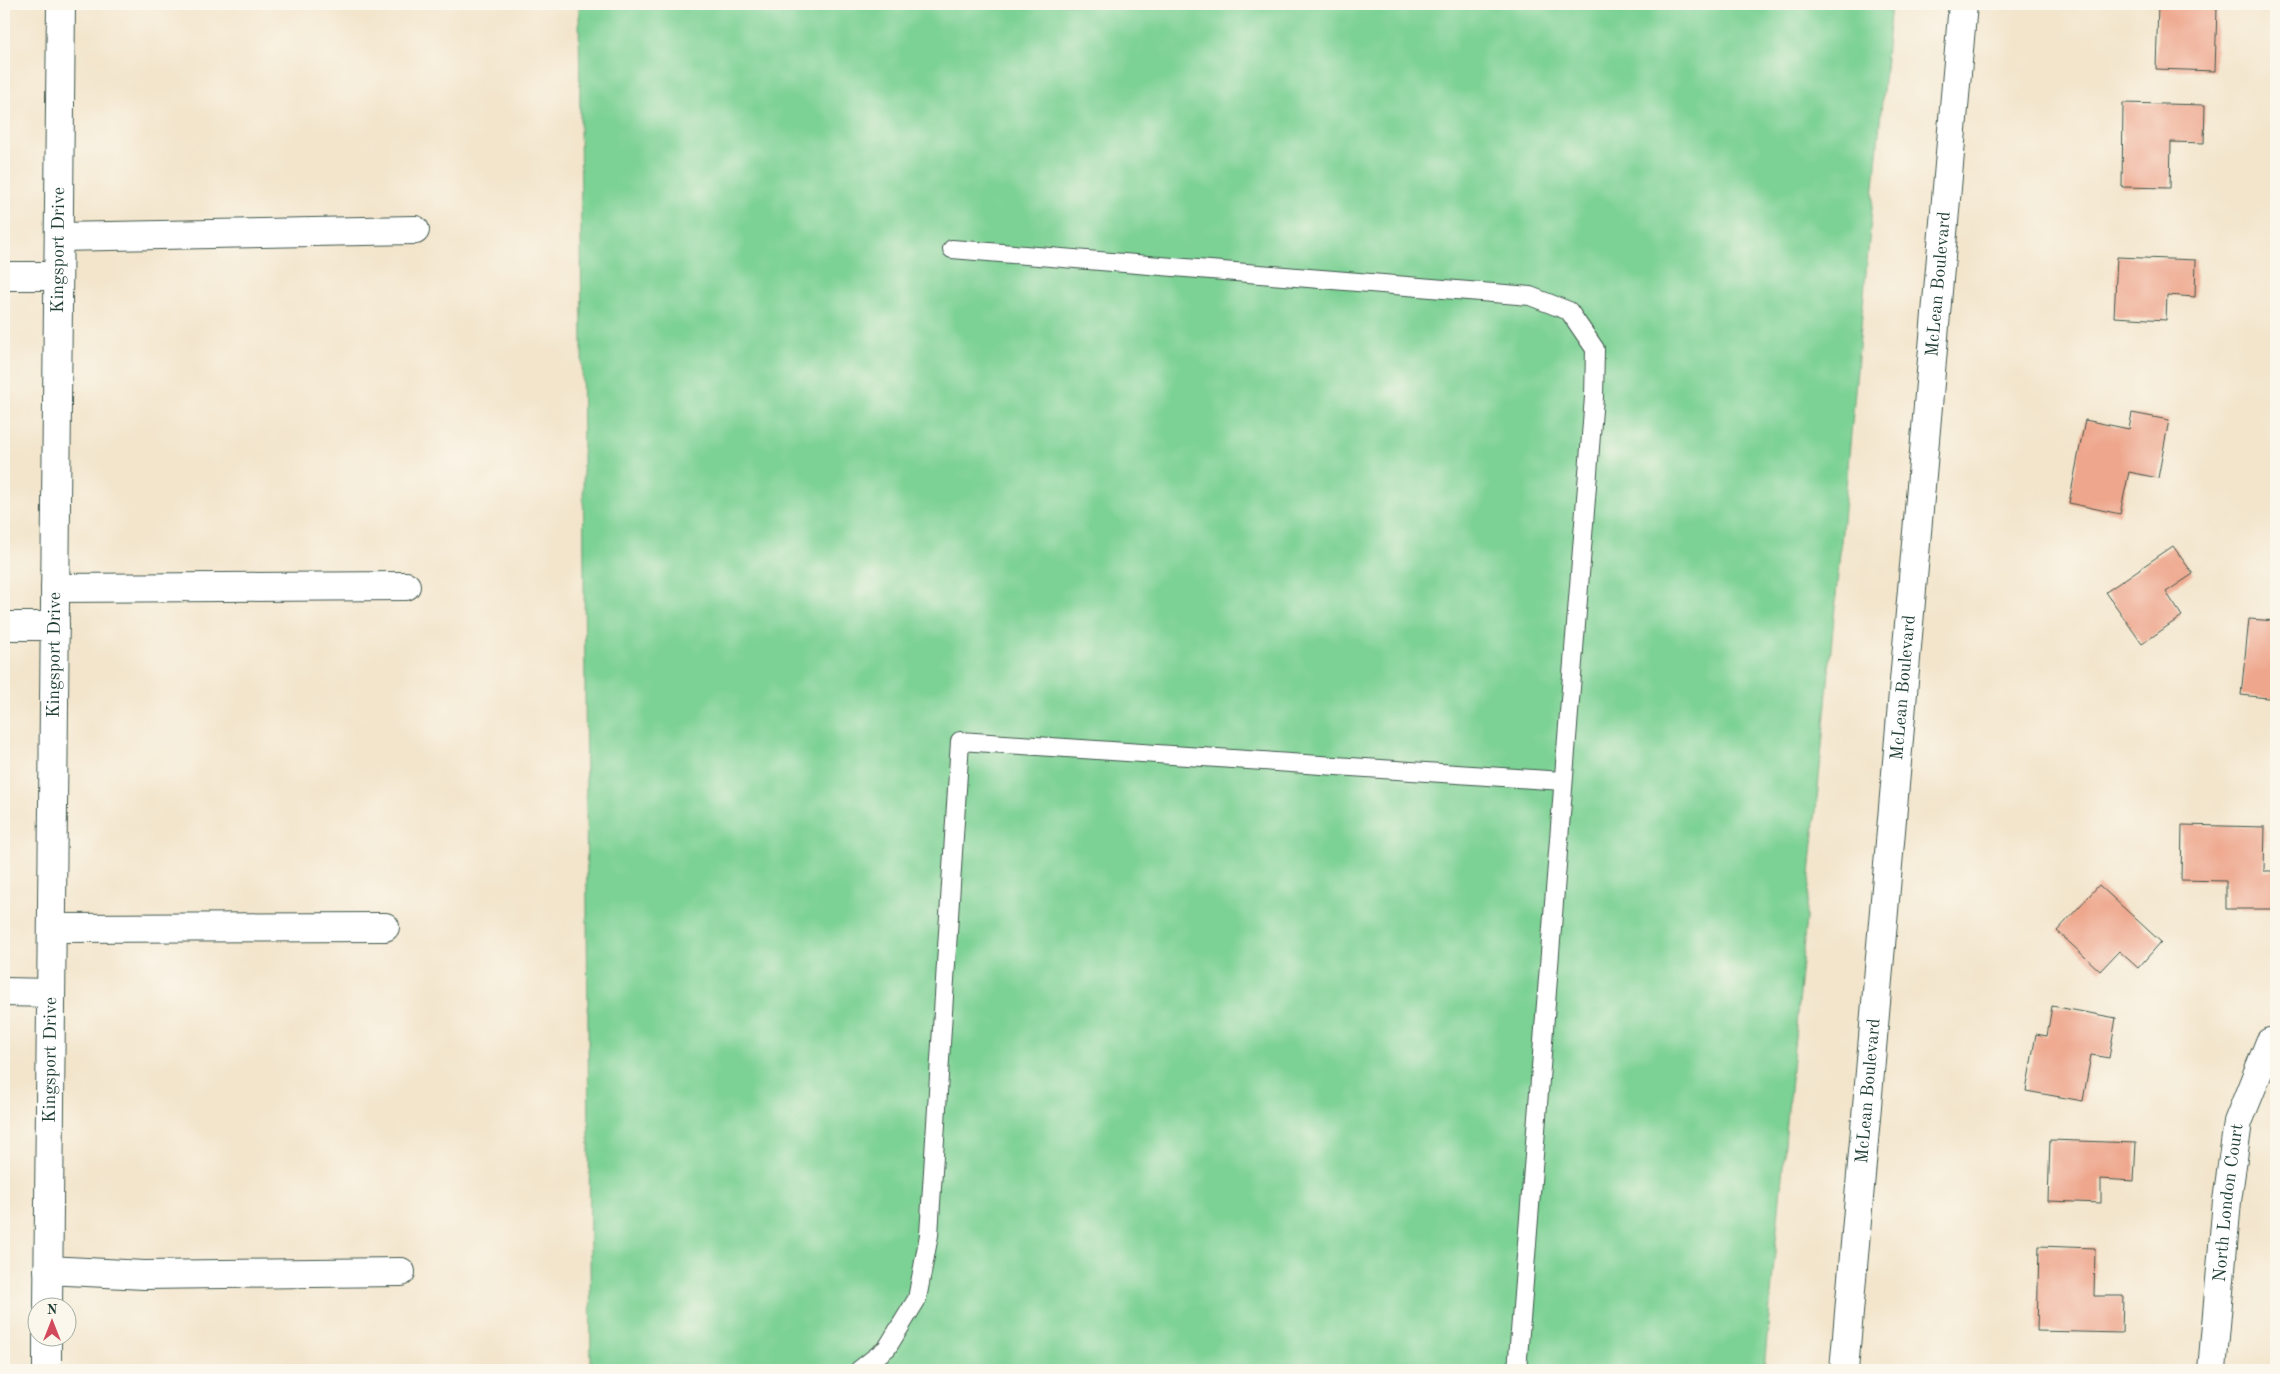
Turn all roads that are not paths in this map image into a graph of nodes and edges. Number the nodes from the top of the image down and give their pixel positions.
1 (61, 4) edge
2 (1963, 4) edge
3 (415, 230) dead end
4 (59, 237) junction
5 (952, 249) dead end
6 (4, 276) edge
7 (58, 276) junction
8 (406, 586) dead end
9 (55, 588) junction
10 (4, 626) edge
11 (55, 626) junction
12 (1563, 781) junction
13 (386, 926) dead end
14 (52, 928) junction
15 (4, 992) edge
16 (51, 993) junction
17 (2270, 1042) dead end
18 (48, 1270) junction
19 (401, 1272) dead end
20 (48, 1296) edge
21 (47, 1346) edge
22 (47, 1370) edge
23 (859, 1370) edge
24 (1517, 1370) edge
25 (1844, 1370) edge
26 (2212, 1370) edge

1 - 4 street, Kingsport Drive
2 - 25 street, McLean Boulevard
3 - 4 street
4 - 7 street, Kingsport Drive
5 - 12 lane
6 - 7 street
7 - 9 street, Kingsport Drive
8 - 9 street
9 - 11 street, Kingsport Drive
10 - 11 street
11 - 14 street, Kingsport Drive
12 - 23 lane
12 - 24 lane
13 - 14 street
14 - 16 street, Kingsport Drive
15 - 16 street
16 - 18 street, Kingsport Drive
17 - 26 street, North London Court
18 - 19 street
18 - 20 street, Kingsport Drive
21 - 22 street

